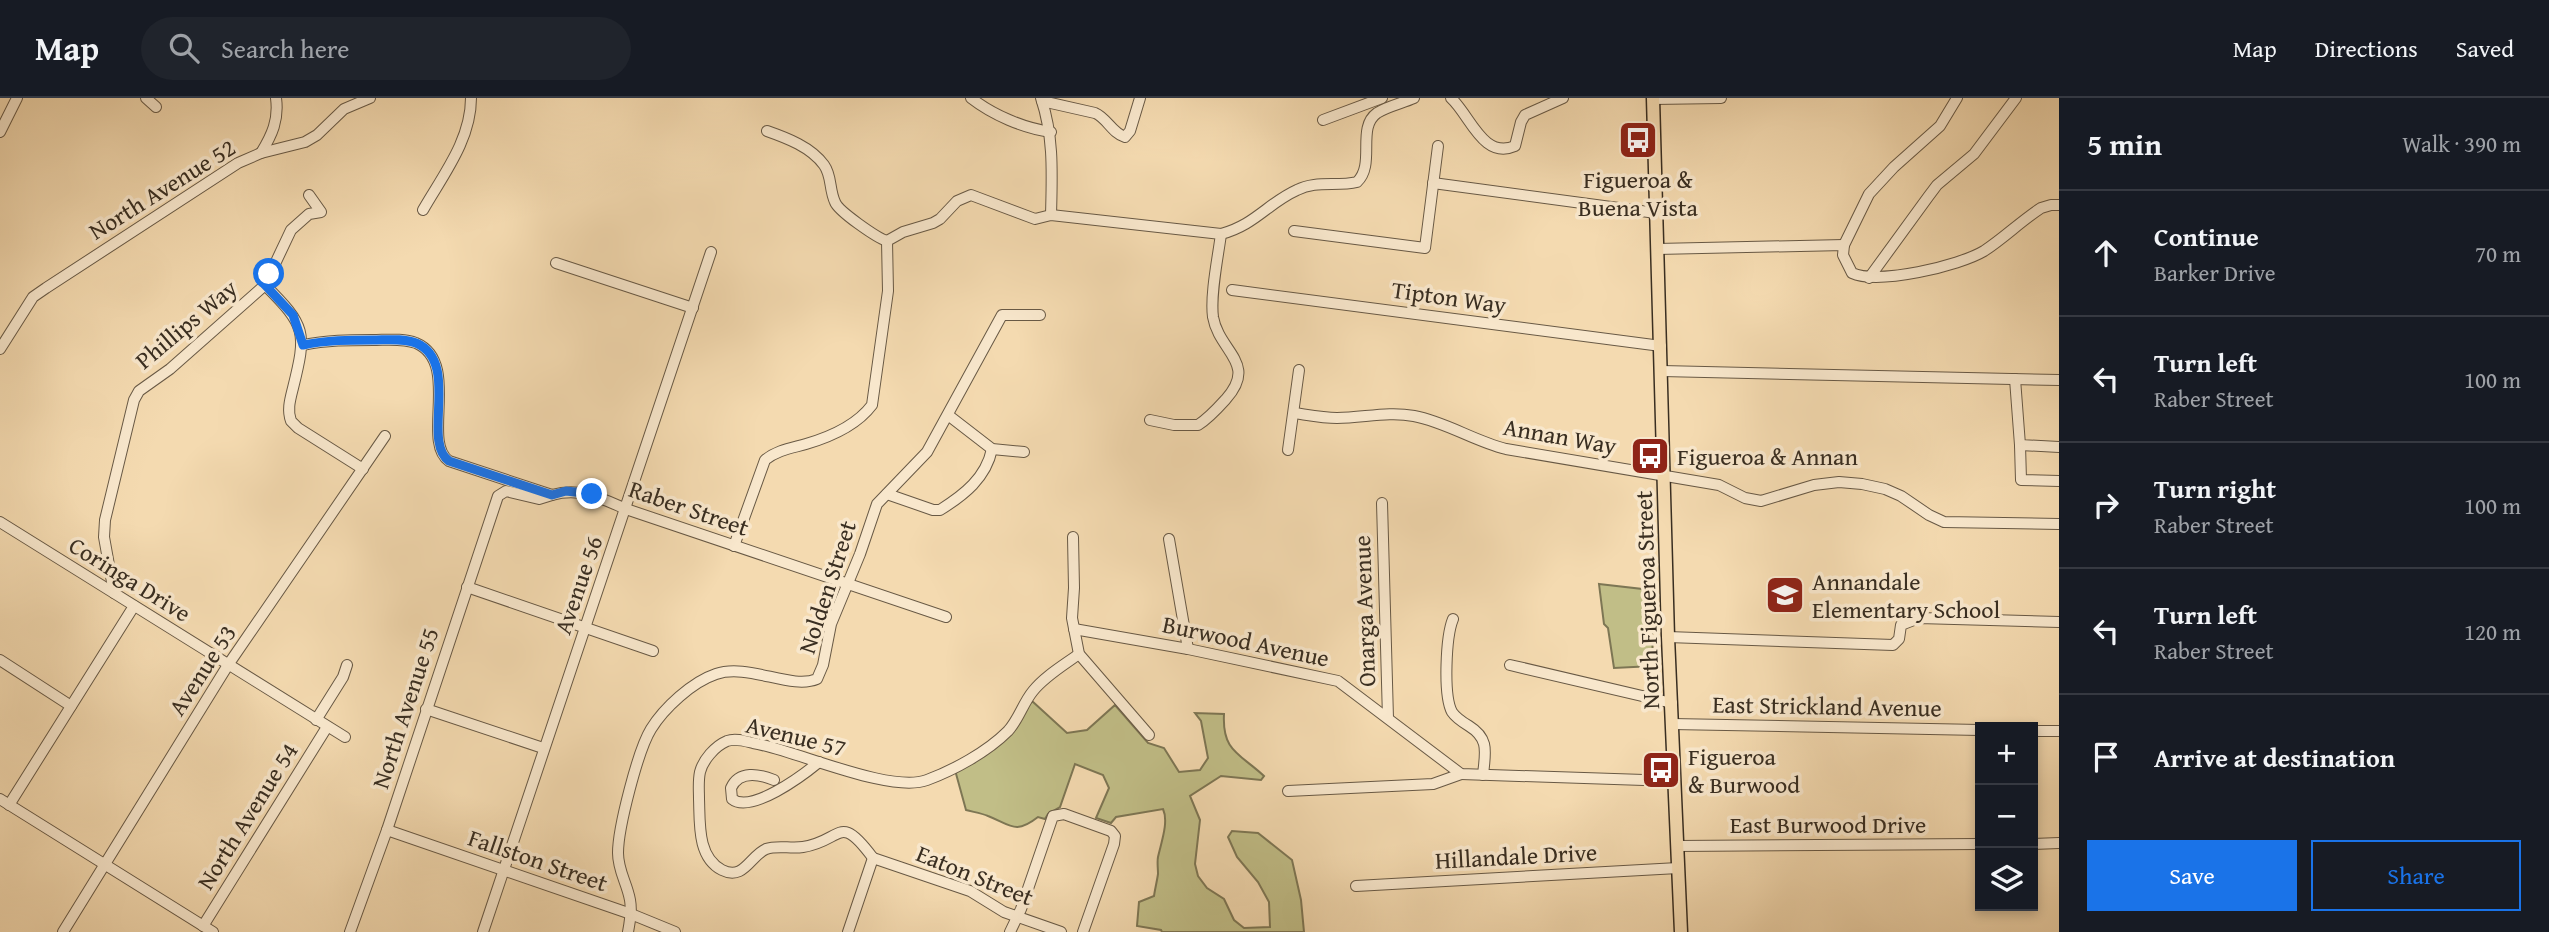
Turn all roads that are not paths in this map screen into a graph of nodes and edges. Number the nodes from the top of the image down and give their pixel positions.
1 (17, 98) edge
2 (146, 98) edge
3 (276, 98) edge
4 (370, 98) edge
5 (471, 98) edge
6 (971, 98) edge
7 (1140, 98) edge
8 (1414, 98) edge
9 (1451, 98) edge
10 (1563, 98) edge
11 (1653, 98) edge
12 (1721, 98) edge
13 (1957, 98) edge
14 (2016, 98) edge
15 (1041, 99) edge
16 (1378, 100) edge
17 (156, 107) dead end
18 (1379, 112) junction
19 (1323, 120) dead end
20 (767, 131) dead end
21 (0, 132) edge
22 (1051, 132) junction
23 (1438, 146) dead end
24 (261, 153) junction
25 (1433, 183) junction
26 (309, 195) dead end
27 (2059, 205) edge
28 (423, 210) dead end
29 (1656, 214) junction
30 (1051, 215) junction
31 (1294, 231) dead end
32 (1221, 234) junction
33 (887, 241) junction
34 (1844, 245) junction
35 (1657, 249) junction
36 (711, 252) dead end
37 (556, 263) dead end
38 (1870, 278) junction
39 (265, 285) junction
40 (1233, 290) dead end
41 (693, 308) junction
42 (1040, 316) dead end
43 (303, 345) junction
44 (1661, 346) junction
45 (0, 349) edge
46 (1299, 370) dead end
47 (1662, 371) junction
48 (2015, 379) junction
49 (2059, 380) edge
50 (1294, 413) junction
51 (948, 415) junction
52 (1150, 421) dead end
53 (385, 436) dead end
54 (2020, 445) junction
55 (2059, 447) edge
56 (992, 449) junction
57 (1288, 450) dead end
58 (1024, 452) dead end
59 (363, 470) junction
60 (1664, 476) junction
61 (2059, 481) edge
62 (887, 494) junction
63 (552, 495) junction
64 (1382, 503) dead end
65 (626, 509) junction
66 (0, 522) edge
67 (2059, 524) edge
68 (1073, 537) dead end
69 (1169, 539) dead end
70 (734, 546) junction
71 (846, 584) junction
72 (467, 587) junction
73 (114, 593) junction
74 (134, 606) junction
75 (946, 617) dead end
76 (1453, 619) dead end
77 (2059, 622) edge
78 (586, 629) junction
79 (1074, 629) junction
80 (1668, 637) junction
81 (1188, 649) junction
82 (653, 651) dead end
83 (1079, 654) junction
84 (0, 660) edge
85 (228, 665) junction
86 (347, 665) dead end
87 (1510, 665) dead end
88 (1672, 703) junction
89 (71, 706) junction
90 (426, 709) junction
91 (1388, 718) junction
92 (316, 720) junction
93 (1672, 724) junction
94 (327, 727) junction
95 (1975, 730) edge
96 (2038, 731) edge
97 (2059, 732) edge
98 (1149, 735) dead end
99 (345, 737) dead end
100 (543, 748) junction
101 (819, 762) junction
102 (1461, 774) junction
103 (1483, 775) junction
104 (774, 780) dead end
105 (1674, 781) junction
106 (1288, 791) dead end
107 (5, 802) edge
108 (387, 830) junction
109 (1975, 844) edge
110 (2038, 844) edge
111 (2059, 844) edge
112 (1677, 846) junction
113 (873, 858) junction
114 (104, 866) junction
115 (1678, 868) junction
116 (504, 870) junction
117 (1356, 886) dead end
118 (631, 914) junction
119 (1017, 917) junction
120 (208, 929) edge
121 (63, 932) edge
122 (350, 932) edge
123 (483, 932) edge
124 (628, 932) edge
125 (675, 932) edge
126 (848, 932) edge
127 (1010, 932) edge
128 (1061, 932) edge
129 (1083, 932) edge
130 (1681, 932) edge

1 - 21 street
2 - 17 street
3 - 24 street
4 - 24 street, North Avenue 52
5 - 28 street
6 - 22 street
7 - 15 street
8 - 18 street
9 - 10 street
11 - 12 street
11 - 29 main road, North Figueroa Street
13 - 34 street
14 - 38 street
15 - 22 street
16 - 18 street
16 - 19 street
18 - 32 street
20 - 33 street
22 - 30 street
23 - 25 street
24 - 45 street, North Avenue 52
25 - 29 street
25 - 31 street
26 - 39 street, Phillips Way
27 - 38 street
29 - 35 main road, North Figueroa Street
30 - 32 street
30 - 33 street
32 - 52 street
33 - 70 street
34 - 35 street
34 - 38 street
35 - 44 main road, North Figueroa Street
36 - 41 street, Avenue 56
37 - 41 street
39 - 43 street
39 - 73 street, Phillips Way
40 - 44 street, Tipton Way
41 - 65 street, Avenue 56
42 - 51 street, Nolden Street
43 - 59 street
43 - 63 street, Raber Street
44 - 47 main road, North Figueroa Street
46 - 50 street
47 - 48 street
47 - 60 main road, North Figueroa Street
48 - 49 street
48 - 54 street
50 - 57 street
50 - 60 street, Annan Way
51 - 56 street
51 - 62 street, Nolden Street
53 - 59 street, Avenue 53
54 - 55 street
54 - 61 street
56 - 58 street
56 - 62 street
59 - 85 street, Avenue 53
60 - 67 street, Annan Way
60 - 80 main road, North Figueroa Street
62 - 71 street, Nolden Street
63 - 65 street, Raber Street
63 - 72 street, North Avenue 55
64 - 91 street, Onarga Avenue
65 - 70 street, Raber Street
65 - 78 street, Avenue 56
66 - 73 street, Coringa Drive
68 - 79 street
69 - 81 street
70 - 71 street, Raber Street
71 - 75 street, Raber Street
71 - 118 street, Nolden Street
72 - 78 street
72 - 90 street, North Avenue 55
73 - 74 street, Coringa Drive
74 - 85 street, Coringa Drive
74 - 89 street
76 - 103 street
77 - 80 street
78 - 82 street
78 - 100 street, Avenue 56
79 - 81 street, Burwood Avenue
79 - 83 street
80 - 88 main road, North Figueroa Street
81 - 91 street, Burwood Avenue
83 - 98 street
83 - 101 street, Avenue 57
84 - 89 street
85 - 92 street, Coringa Drive
85 - 114 street, Avenue 53
86 - 92 street, North Avenue 54
87 - 88 street
88 - 93 main road, North Figueroa Street
89 - 107 street
90 - 100 street
90 - 108 street, North Avenue 55
91 - 102 street, Burwood Avenue
92 - 94 street, Coringa Drive
93 - 95 street, East Strickland Avenue
93 - 105 main road, North Figueroa Street
94 - 99 street, Coringa Drive
94 - 120 street, North Avenue 54
96 - 97 street
100 - 116 street, Avenue 56
101 - 104 street
101 - 113 street, Avenue 57
102 - 103 street
102 - 106 street
103 - 105 street
105 - 112 main road, North Figueroa Street
107 - 114 street
108 - 116 street, Fallston Street
108 - 122 street, North Avenue 55
109 - 112 street, East Burwood Drive
110 - 111 street
112 - 115 main road, North Figueroa Street
113 - 119 street, Eaton Street
113 - 126 street
114 - 120 street
114 - 121 street, Avenue 53
115 - 117 street, Hillandale Drive
115 - 130 main road, North Figueroa Street
116 - 118 street, Fallston Street
116 - 123 street, Avenue 56
118 - 124 street, Nolden Street
118 - 125 street, Fallston Street
119 - 127 street
119 - 128 street, Eaton Street
119 - 129 street

